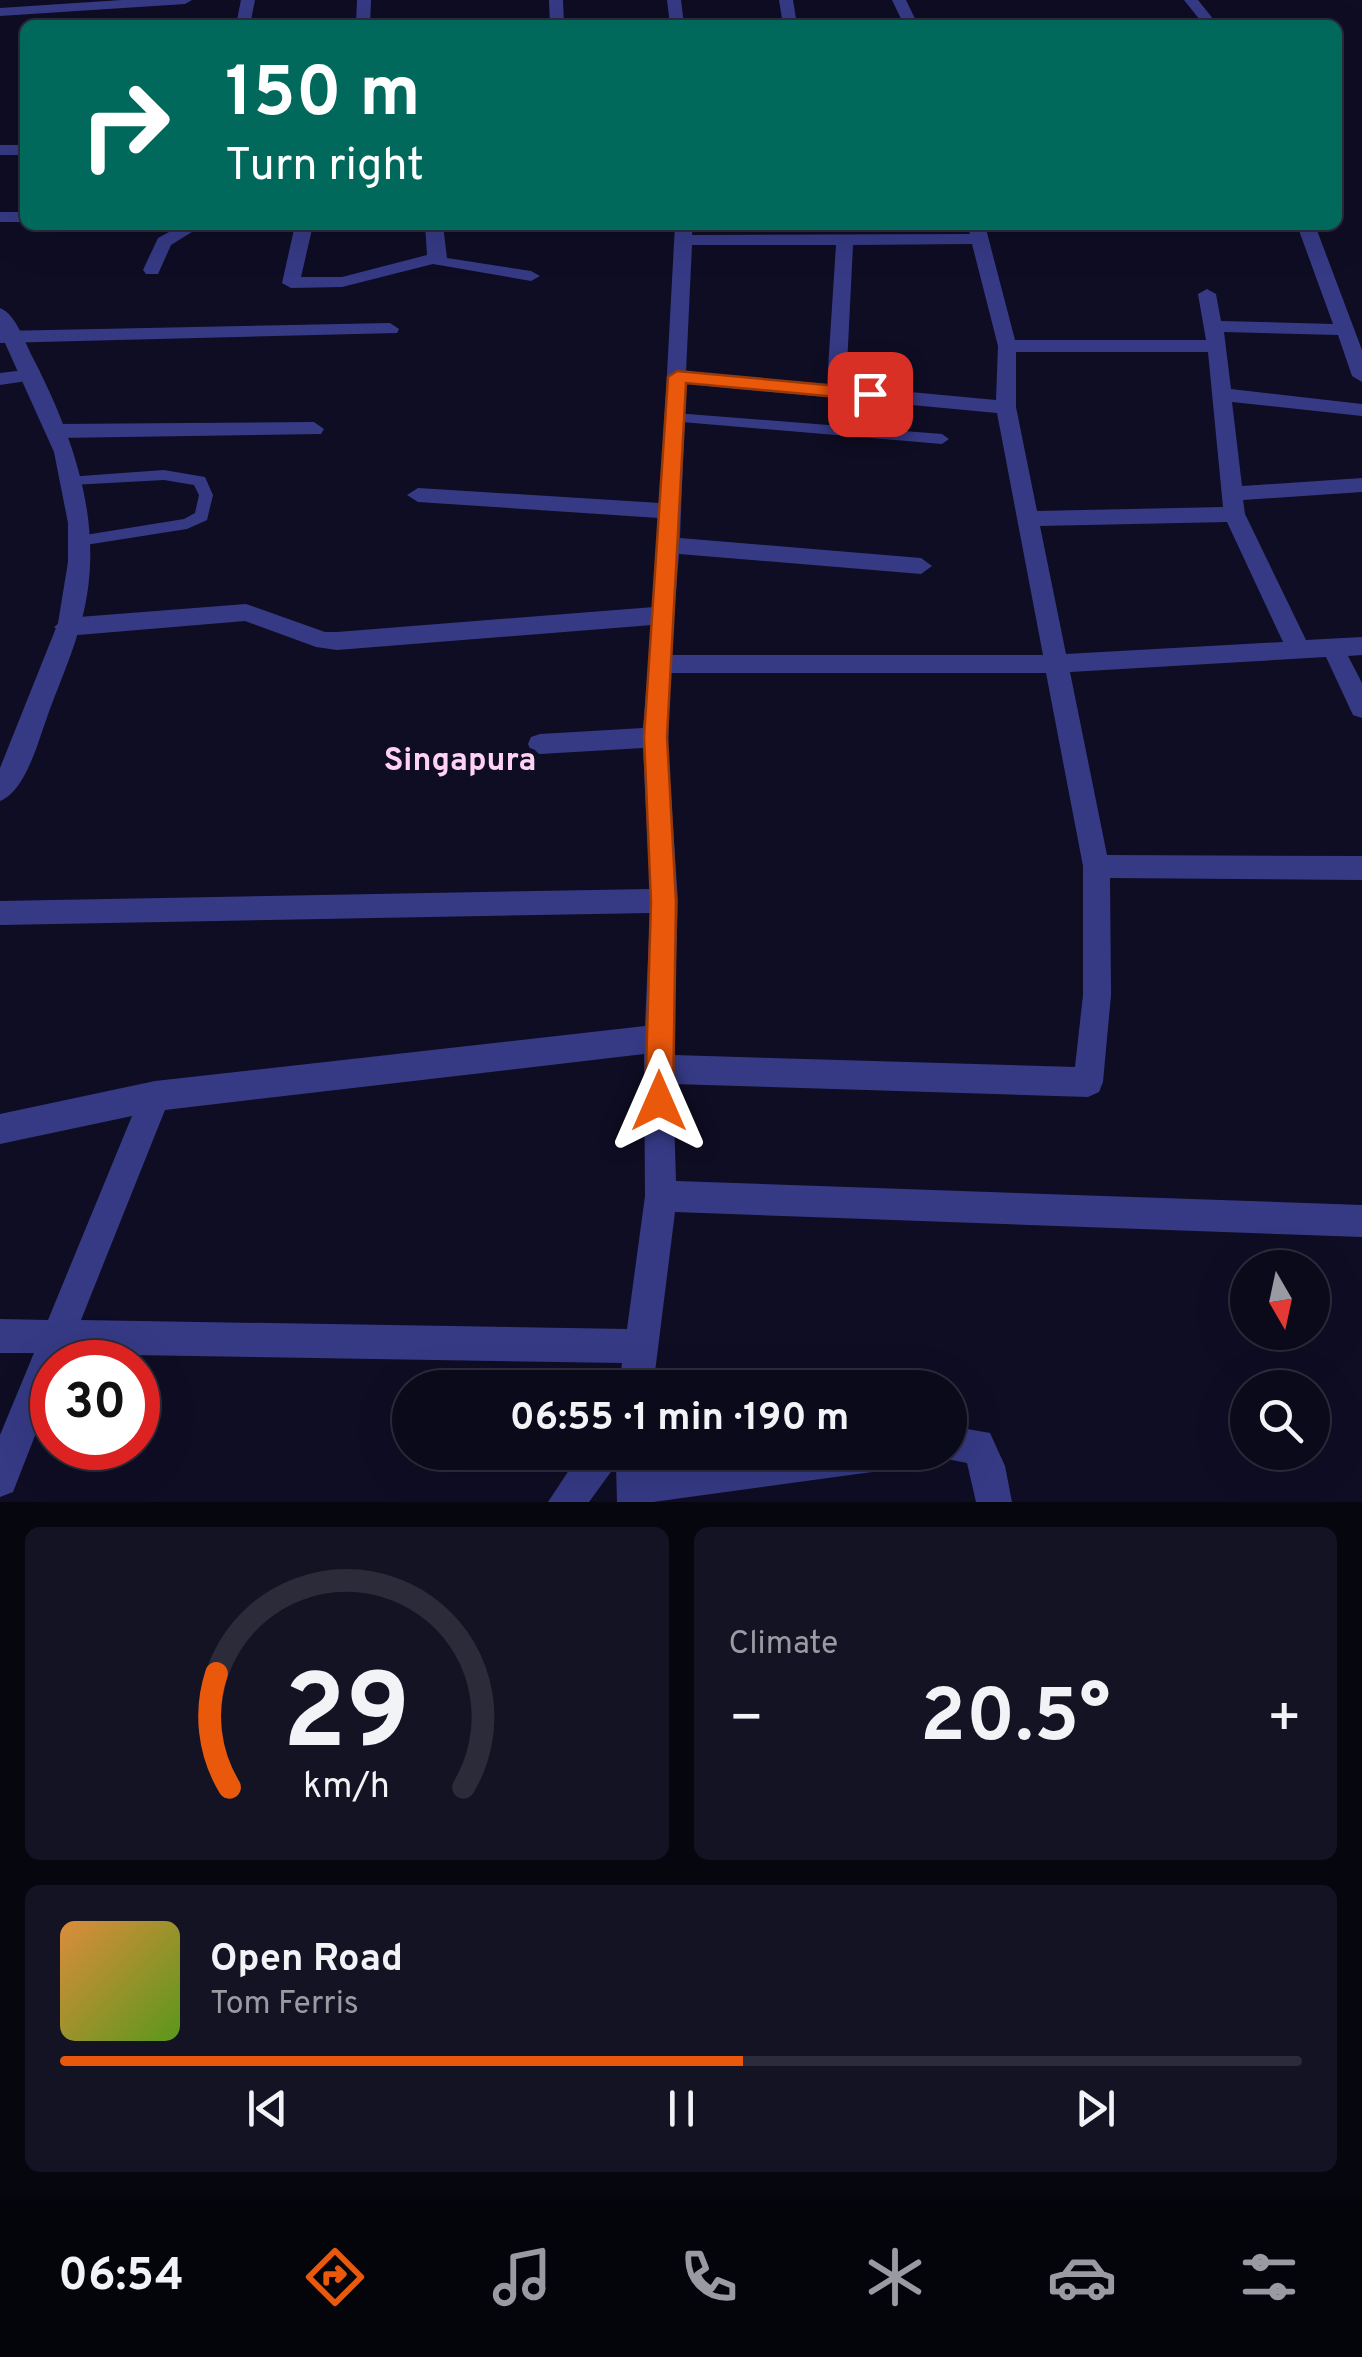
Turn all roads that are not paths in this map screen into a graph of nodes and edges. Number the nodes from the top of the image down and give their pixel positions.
1 (185, 0) edge
2 (1191, 0) edge
3 (157, 8) edge
4 (0, 12) edge
5 (1207, 20) edge
6 (185, 230) edge
7 (299, 230) edge
8 (434, 230) edge
9 (1308, 230) edge
10 (684, 232) edge
11 (978, 232) edge
12 (845, 240) junction
13 (436, 258) junction
14 (152, 270) dead end
15 (532, 276) dead end
16 (1207, 294) dead end
17 (0, 314) edge
18 (390, 329) dead end
19 (1343, 330) junction
20 (6, 336) edge
21 (1215, 336) junction
22 (1007, 346) junction
23 (33, 375) junction
24 (1362, 376) edge
25 (677, 377) junction
26 (0, 379) edge
27 (836, 391) junction
28 (1220, 394) junction
29 (1006, 406) junction
30 (1362, 410) edge
31 (675, 418) junction
32 (314, 429) dead end
33 (56, 431) junction
34 (942, 439) dead end
35 (72, 480) junction
36 (1362, 486) edge
37 (418, 495) dead end
38 (1232, 504) junction
39 (670, 511) junction
40 (1028, 519) junction
41 (78, 540) junction
42 (668, 544) junction
43 (920, 566) dead end
44 (666, 615) junction
45 (66, 627) junction
46 (1362, 646) edge
47 (1333, 648) junction
48 (1299, 650) junction
49 (658, 664) junction
50 (1059, 664) junction
51 (1362, 708) edge
52 (656, 737) junction
53 (540, 744) dead end
54 (0, 790) edge
55 (1096, 866) junction
56 (1362, 868) edge
57 (664, 902) junction
58 (0, 912) edge
59 (659, 1054) junction
60 (155, 1096) junction
61 (0, 1129) edge
62 (661, 1196) junction
63 (1362, 1221) edge
64 (0, 1336) edge
65 (56, 1339) junction
66 (639, 1346) junction
67 (637, 1370) edge
68 (967, 1445) edge
69 (590, 1470) edge
70 (725, 1470) edge
71 (0, 1479) edge
72 (635, 1480) edge
73 (566, 1502) edge
74 (994, 1502) edge

1 - 3 street
2 - 5 street
3 - 4 street
6 - 14 street
7 - 13 street
8 - 13 street
9 - 19 street
10 - 12 street
10 - 25 street
11 - 12 street
11 - 22 street
12 - 27 street
13 - 15 street
16 - 21 street
17 - 20 street
18 - 20 street
19 - 21 street
19 - 24 street
20 - 23 street
21 - 22 street
21 - 28 street
22 - 29 street
23 - 26 street
23 - 33 street
25 - 27 street
25 - 31 street
27 - 29 street
28 - 30 street
28 - 38 street
29 - 40 street
31 - 34 lane
31 - 39 street
32 - 33 street
33 - 35 street
35 - 41 street
35 - 41 lane
36 - 38 street
37 - 39 street
38 - 40 street
38 - 48 street
39 - 42 street
40 - 50 street
41 - 45 street
42 - 43 street
42 - 44 street
44 - 45 street
44 - 49 street
45 - 54 street
46 - 47 street
47 - 48 street
47 - 51 street
48 - 50 street
49 - 50 street
49 - 52 street
50 - 55 street
52 - 53 street
52 - 57 street
55 - 56 street
55 - 59 street
57 - 58 street
57 - 59 street
59 - 60 street
59 - 62 street
60 - 61 street
60 - 65 street
62 - 63 street
62 - 66 street
64 - 65 street
65 - 66 street
65 - 71 street
66 - 67 street
68 - 74 street
69 - 73 street
70 - 72 street

